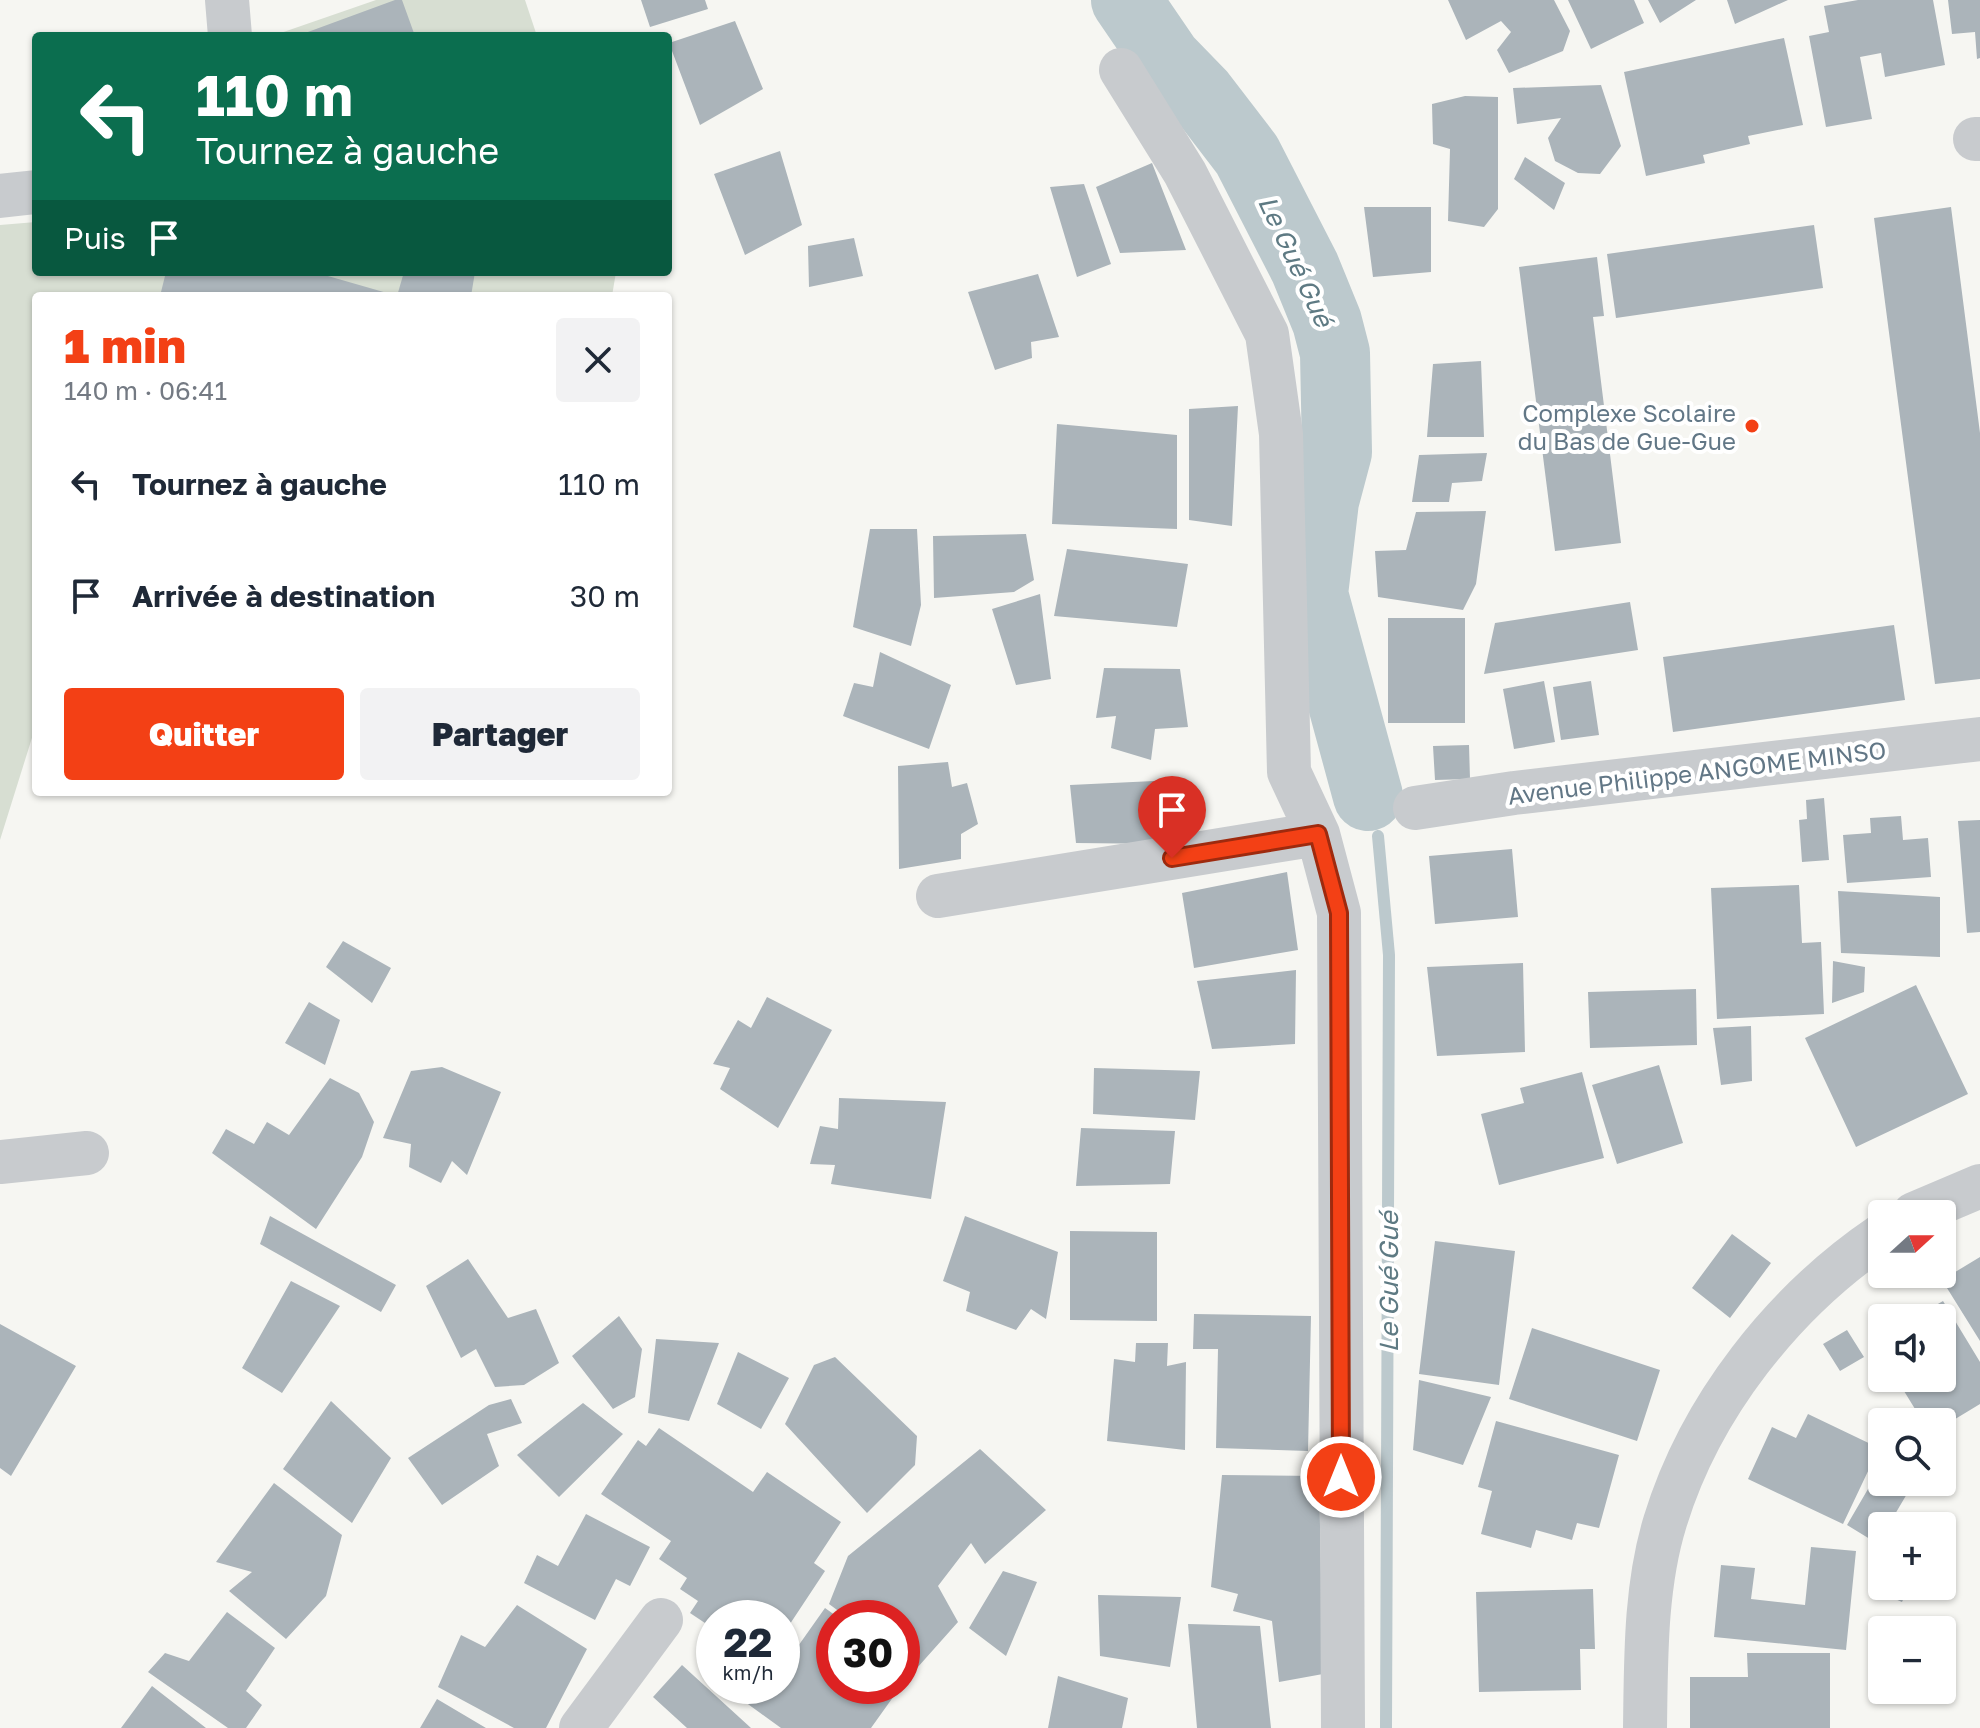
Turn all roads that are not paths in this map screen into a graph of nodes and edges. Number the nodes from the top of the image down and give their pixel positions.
1 (227, 0) edge
2 (230, 32) edge
3 (1121, 70) dead end
4 (32, 192) edge
5 (0, 196) edge
6 (1980, 739) edge
7 (1415, 808) dead end
8 (1318, 834) junction
9 (938, 896) dead end
10 (87, 1153) dead end
11 (0, 1162) edge
12 (1980, 1186) edge
13 (1947, 1200) edge
14 (1868, 1246) edge
15 (661, 1620) dead end
16 (581, 1728) edge
17 (1343, 1728) edge
18 (1645, 1728) edge

1 - 2 street
3 - 8 street
4 - 5 street
6 - 7 street, Avenue Philippe ANGOME MINSO
8 - 9 street
8 - 17 street
10 - 11 street
12 - 13 street
14 - 18 street
15 - 16 street

